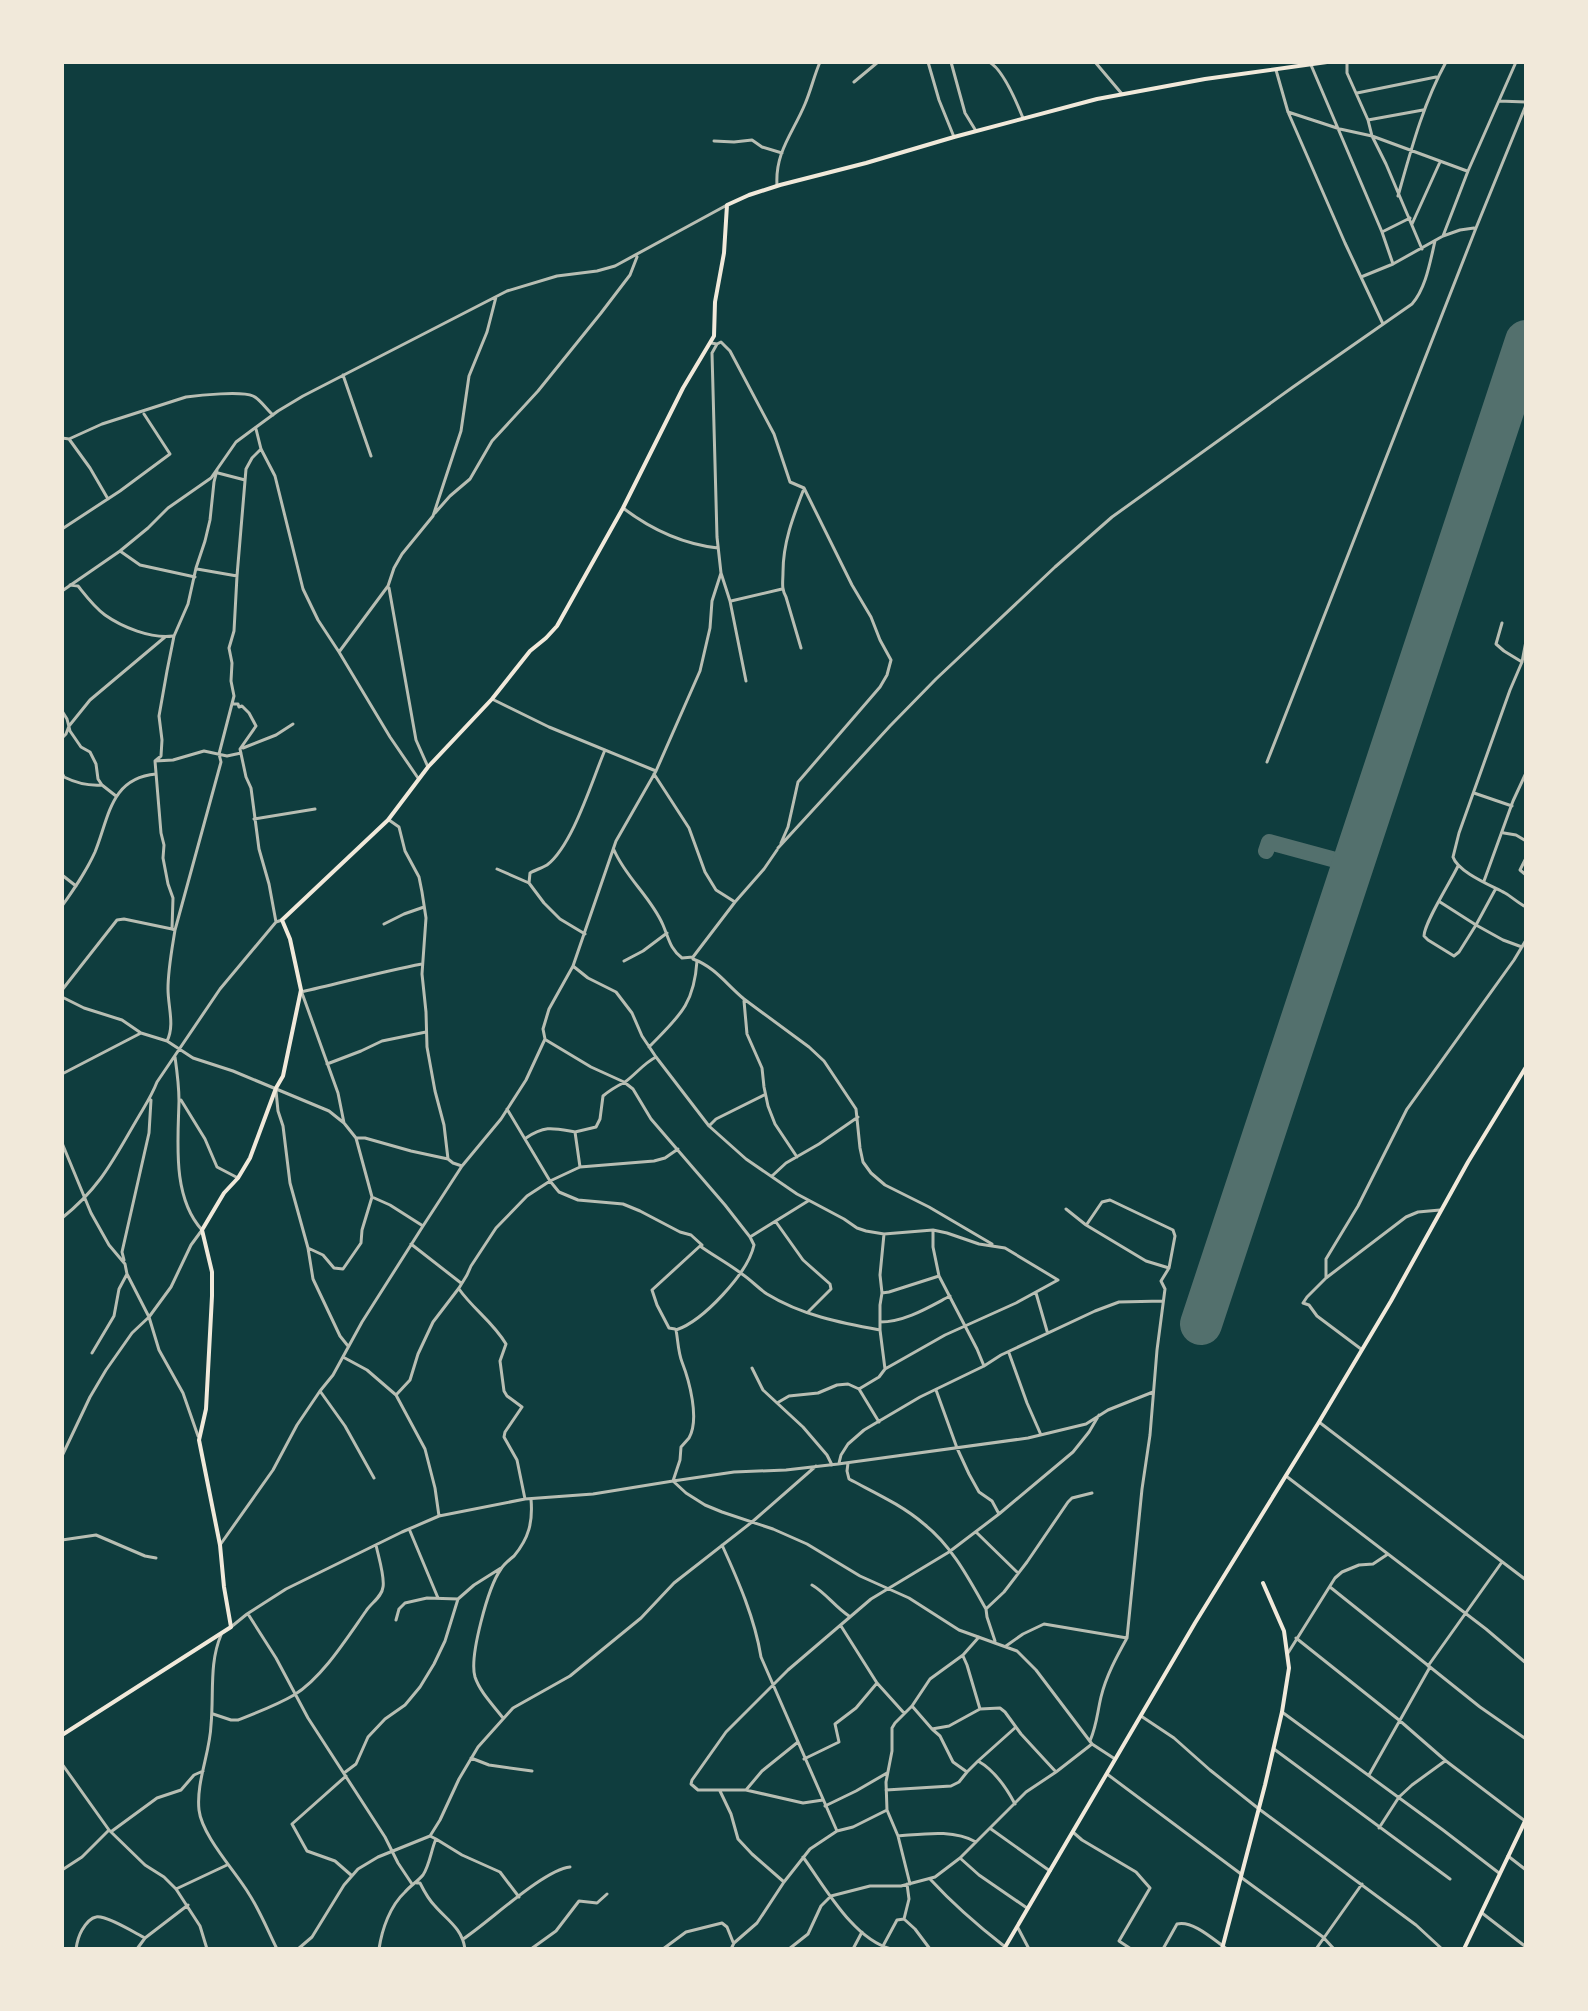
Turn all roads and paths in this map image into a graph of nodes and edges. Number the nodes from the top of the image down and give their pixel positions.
1 (820, 62) edge
2 (878, 62) edge
3 (928, 62) edge
4 (951, 62) edge
5 (989, 62) edge
6 (1095, 62) edge
7 (1323, 62) edge
8 (1347, 62) edge
9 (1446, 62) edge
10 (1516, 62) edge
11 (1311, 65) junction
12 (1276, 70) junction
13 (1438, 77) junction
14 (854, 82) dead end
15 (1357, 93) junction
16 (1122, 94) junction
17 (1499, 101) junction
18 (1526, 104) edge
19 (1425, 110) junction
20 (1288, 112) junction
21 (1023, 118) junction
22 (1368, 120) junction
23 (1340, 129) junction
24 (976, 131) junction
25 (1372, 136) junction
26 (954, 137) junction
27 (714, 141) dead end
28 (1410, 150) junction
29 (782, 153) junction
30 (1441, 161) junction
31 (1468, 171) junction
32 (777, 186) junction
33 (1398, 196) junction
34 (727, 205) junction
35 (1410, 218) junction
36 (1412, 224) junction
37 (1476, 228) junction
38 (1382, 232) junction
39 (1443, 236) junction
40 (1435, 241) junction
41 (1422, 249) junction
42 (638, 255) junction
43 (1393, 264) junction
44 (1361, 277) junction
45 (496, 297) junction
46 (1383, 325) junction
47 (714, 336) junction
48 (717, 344) junction
49 (343, 375) junction
50 (143, 412) junction
51 (273, 415) junction
52 (256, 429) junction
53 (62, 438) edge
54 (69, 439) junction
55 (261, 449) junction
56 (371, 456) dead end
57 (218, 471) junction
58 (245, 480) junction
59 (804, 488) junction
60 (108, 499) junction
61 (623, 508) junction
62 (433, 516) junction
63 (62, 529) edge
64 (718, 548) junction
65 (120, 551) junction
66 (196, 568) junction
67 (721, 573) junction
68 (237, 576) junction
69 (195, 577) junction
70 (70, 585) junction
71 (388, 586) junction
72 (782, 589) junction
73 (62, 591) edge
74 (730, 601) junction
75 (1502, 623) dead end
76 (174, 636) junction
77 (165, 637) junction
78 (1526, 641) edge
79 (801, 648) dead end
80 (339, 652) junction
81 (1522, 662) junction
82 (746, 681) dead end
83 (492, 699) junction
84 (233, 705) junction
85 (62, 711) edge
86 (293, 724) dead end
87 (69, 726) junction
88 (62, 738) edge
89 (605, 750) junction
90 (240, 751) junction
91 (219, 754) junction
92 (155, 761) junction
93 (1267, 762) dead end
94 (428, 767) junction
95 (655, 772) junction
96 (62, 773) edge
97 (1526, 773) edge
98 (156, 774) junction
99 (418, 778) junction
100 (62, 784) edge
101 (102, 785) junction
102 (1473, 793) junction
103 (116, 796) junction
104 (1512, 806) junction
105 (315, 809) dead end
106 (254, 819) junction
107 (388, 820) junction
108 (1502, 832) junction
109 (1526, 841) edge
110 (778, 848) junction
111 (614, 850) junction
112 (1526, 858) edge
113 (1458, 866) junction
114 (497, 869) dead end
115 (62, 875) edge
116 (1526, 875) edge
117 (1484, 881) junction
118 (529, 883) junction
119 (76, 886) junction
120 (1495, 889) junction
121 (735, 902) junction
122 (1440, 902) junction
123 (62, 906) edge
124 (424, 907) junction
125 (1526, 907) edge
126 (282, 920) junction
127 (276, 922) junction
128 (384, 924) dead end
129 (1476, 925) junction
130 (174, 929) junction
131 (667, 933) junction
132 (585, 934) junction
133 (1526, 940) edge
134 (1522, 947) junction
135 (693, 957) junction
136 (624, 961) dead end
137 (697, 961) junction
138 (422, 964) junction
139 (573, 966) junction
140 (62, 990) edge
141 (301, 991) junction
142 (62, 997) edge
143 (744, 999) junction
144 (427, 1032) junction
145 (141, 1033) junction
146 (545, 1039) junction
147 (167, 1041) junction
148 (649, 1047) junction
149 (179, 1050) junction
150 (175, 1057) junction
151 (656, 1057) junction
152 (327, 1064) junction
153 (1526, 1067) edge
154 (62, 1074) edge
155 (624, 1082) junction
156 (276, 1088) junction
157 (765, 1094) junction
158 (151, 1098) junction
159 (179, 1098) junction
160 (507, 1109) junction
161 (858, 1117) junction
162 (344, 1123) junction
163 (709, 1126) junction
164 (575, 1132) junction
165 (356, 1138) junction
166 (525, 1138) junction
167 (62, 1143) edge
168 (678, 1149) junction
169 (797, 1157) junction
170 (448, 1159) junction
171 (462, 1166) junction
172 (580, 1167) junction
173 (772, 1176) junction
174 (238, 1178) junction
175 (550, 1181) junction
176 (372, 1197) junction
177 (85, 1199) junction
178 (810, 1199) junction
179 (1066, 1209) dead end
180 (1443, 1210) junction
181 (62, 1218) edge
182 (776, 1222) junction
183 (1086, 1225) junction
184 (423, 1226) junction
185 (202, 1230) junction
186 (933, 1230) junction
187 (884, 1234) junction
188 (750, 1237) junction
189 (411, 1244) junction
190 (995, 1245) junction
191 (700, 1246) junction
192 (308, 1248) junction
193 (125, 1264) junction
194 (1169, 1268) junction
195 (740, 1272) junction
196 (127, 1274) junction
197 (939, 1276) junction
198 (1326, 1278) junction
199 (460, 1286) junction
200 (882, 1293) junction
201 (1036, 1293) junction
202 (950, 1296) junction
203 (1163, 1301) junction
204 (808, 1312) junction
205 (149, 1317) junction
206 (880, 1322) junction
207 (965, 1325) junction
208 (676, 1330) junction
209 (880, 1330) junction
210 (1048, 1332) junction
211 (348, 1346) junction
212 (1361, 1349) junction
213 (1009, 1351) junction
214 (92, 1353) dead end
215 (343, 1356) junction
216 (984, 1366) junction
217 (752, 1368) dead end
218 (885, 1369) junction
219 (859, 1389) junction
220 (936, 1390) junction
221 (320, 1391) junction
222 (1153, 1392) junction
223 (396, 1395) junction
224 (777, 1403) junction
225 (1099, 1415) junction
226 (879, 1422) junction
227 (1319, 1422) junction
228 (1041, 1435) junction
229 (199, 1440) junction
230 (957, 1448) junction
231 (62, 1456) edge
232 (849, 1463) junction
233 (838, 1464) junction
234 (832, 1465) junction
235 (816, 1466) junction
236 (1285, 1476) junction
237 (374, 1478) dead end
238 (673, 1481) junction
239 (1092, 1493) dead end
240 (525, 1499) junction
241 (531, 1499) junction
242 (999, 1514) junction
243 (439, 1516) junction
244 (752, 1522) junction
245 (410, 1530) junction
246 (976, 1532) junction
247 (62, 1540) edge
248 (220, 1545) junction
249 (376, 1545) junction
250 (722, 1545) junction
251 (949, 1552) junction
252 (1389, 1554) junction
253 (156, 1558) dead end
254 (1502, 1562) junction
255 (501, 1568) junction
256 (1018, 1573) junction
257 (1526, 1580) edge
258 (1263, 1583) dead end
259 (812, 1585) dead end
260 (1330, 1587) junction
261 (889, 1588) junction
262 (438, 1598) junction
263 (458, 1599) junction
264 (986, 1609) junction
265 (1465, 1612) junction
266 (247, 1614) junction
267 (849, 1616) junction
268 (396, 1620) dead end
269 (841, 1626) junction
270 (231, 1627) junction
271 (221, 1635) junction
272 (979, 1637) junction
273 (1127, 1638) junction
274 (1296, 1638) junction
275 (995, 1641) junction
276 (1006, 1646) junction
277 (1288, 1653) junction
278 (963, 1655) junction
279 (1526, 1663) edge
280 (1429, 1666) junction
281 (877, 1683) junction
282 (774, 1684) junction
283 (295, 1695) junction
284 (912, 1706) junction
285 (980, 1709) junction
286 (1282, 1712) junction
287 (904, 1713) junction
288 (212, 1714) junction
289 (1141, 1716) junction
290 (503, 1718) junction
291 (1399, 1720) junction
292 (1016, 1727) junction
293 (932, 1729) junction
294 (62, 1735) edge
295 (1526, 1739) edge
296 (798, 1742) junction
297 (1091, 1742) junction
298 (1274, 1749) junction
299 (471, 1758) junction
300 (804, 1759) junction
301 (1115, 1759) junction
302 (978, 1761) junction
303 (1446, 1761) junction
304 (62, 1764) edge
305 (203, 1771) junction
306 (532, 1771) dead end
307 (967, 1772) junction
308 (1056, 1772) junction
309 (887, 1773) junction
310 (345, 1774) junction
311 (1107, 1774) junction
312 (1369, 1775) junction
313 (746, 1790) junction
314 (886, 1790) junction
315 (720, 1791) junction
316 (1399, 1797) junction
317 (823, 1800) junction
318 (1015, 1804) junction
319 (825, 1806) junction
320 (1259, 1809) junction
321 (887, 1810) junction
322 (1526, 1820) edge
323 (1379, 1828) junction
324 (990, 1829) junction
325 (110, 1831) junction
326 (837, 1831) junction
327 (1072, 1831) junction
328 (430, 1836) junction
329 (898, 1836) junction
330 (436, 1839) junction
331 (976, 1842) junction
332 (392, 1850) junction
333 (1508, 1856) junction
334 (803, 1857) junction
335 (960, 1858) junction
336 (227, 1864) junction
337 (570, 1867) dead end
338 (62, 1870) edge
339 (1526, 1870) edge
340 (1050, 1871) junction
341 (1499, 1873) junction
342 (351, 1875) junction
343 (1241, 1876) junction
344 (930, 1879) junction
345 (1450, 1879) dead end
346 (784, 1882) junction
347 (414, 1883) junction
348 (909, 1884) junction
349 (1362, 1884) junction
350 (176, 1889) junction
351 (607, 1894) dead end
352 (831, 1896) junction
353 (519, 1897) junction
354 (188, 1905) junction
355 (1027, 1908) junction
356 (1482, 1913) junction
357 (904, 1919) junction
358 (1017, 1926) junction
359 (862, 1932) junction
360 (1323, 1937) junction
361 (145, 1938) junction
362 (463, 1939) junction
363 (734, 1943) junction
364 (882, 1947) junction
365 (1526, 1947) edge
366 (463, 1948) edge
367 (1004, 1948) edge
368 (1224, 1948) edge
369 (76, 1949) edge
370 (137, 1949) edge
371 (207, 1949) edge
372 (277, 1949) edge
373 (298, 1949) edge
374 (379, 1949) edge
375 (531, 1949) edge
376 (663, 1949) edge
377 (731, 1949) edge
378 (789, 1949) edge
379 (853, 1949) edge
380 (891, 1949) edge
381 (930, 1949) edge
382 (1029, 1949) edge
383 (1131, 1949) edge
384 (1163, 1949) edge
385 (1316, 1949) edge
386 (1334, 1949) edge
387 (1442, 1949) edge
388 (1464, 1949) edge

1 - 29 street
2 - 14 street
3 - 26 street
4 - 24 street
5 - 21 street
6 - 16 street
7 - 11 main road
8 - 15 street
9 - 13 street
10 - 17 street
11 - 12 main road
11 - 23 street
12 - 16 main road
12 - 20 street
13 - 15 street
13 - 19 street
15 - 22 street
16 - 21 main road
17 - 18 street
17 - 31 street
18 - 37 street
19 - 22 street
19 - 28 street
20 - 23 street
20 - 44 street
21 - 24 main road
22 - 25 street
23 - 25 street
23 - 38 street
24 - 26 main road
25 - 28 street
25 - 33 street
26 - 32 main road
27 - 29 street
28 - 30 street
28 - 33 street
29 - 32 street
30 - 31 street
30 - 36 street
31 - 39 street
32 - 34 main road
33 - 35 street
34 - 42 street
34 - 47 main road
35 - 36 street
35 - 38 street
36 - 41 street
37 - 39 street
37 - 93 street
38 - 43 street
39 - 40 street
40 - 41 street
40 - 46 street
41 - 43 street
42 - 45 street
42 - 62 street
43 - 44 street
44 - 46 street
45 - 49 street
45 - 62 street
46 - 110 street
47 - 48 street
47 - 61 main road
48 - 59 street
48 - 64 street
49 - 51 street
49 - 56 street
50 - 51 street
50 - 54 street
50 - 60 street
51 - 52 street
52 - 55 street
52 - 57 street
53 - 54 street
54 - 60 street
55 - 58 street
55 - 80 street
57 - 58 street
57 - 65 street
57 - 66 street
58 - 68 street
59 - 72 street
59 - 110 street
60 - 63 street
61 - 64 street
61 - 83 main road
62 - 71 street
64 - 67 street
65 - 69 street
65 - 70 street
66 - 68 street
66 - 69 street
67 - 74 street
67 - 95 street
68 - 84 street
69 - 76 street
70 - 73 street
70 - 77 street
71 - 80 street
71 - 94 street
72 - 74 street
72 - 79 street
74 - 82 street
75 - 81 street
76 - 77 street
76 - 92 street
77 - 87 street
78 - 81 street
80 - 99 street
81 - 102 street
83 - 89 street
83 - 94 main road
84 - 90 street
84 - 91 street
85 - 87 street
86 - 90 street
87 - 88 street
87 - 101 street
89 - 95 street
89 - 118 street
90 - 91 street
90 - 106 street
91 - 92 street
91 - 130 street
92 - 98 street
94 - 99 main road
95 - 111 street
95 - 121 street
96 - 100 street
96 - 101 street
97 - 104 street
98 - 103 street
98 - 130 street
99 - 107 main road
101 - 103 street
102 - 104 street
102 - 113 street
103 - 119 street
104 - 108 street
105 - 106 street
106 - 127 street
107 - 124 street
107 - 126 main road
108 - 109 street
108 - 117 street
110 - 121 street
111 - 131 street
111 - 132 street
112 - 116 street
113 - 117 street
113 - 122 street
114 - 118 street
115 - 119 street
117 - 120 street
118 - 132 street
119 - 123 street
120 - 125 street
120 - 129 street
121 - 135 street
122 - 129 street
122 - 129 street
124 - 128 street
124 - 138 street
126 - 127 street
126 - 141 main road
127 - 149 street
129 - 134 street
130 - 140 street
130 - 147 street
131 - 135 street
131 - 136 street
132 - 139 street
133 - 134 street
134 - 198 street
135 - 137 street
137 - 143 street
137 - 148 street
138 - 141 street
138 - 144 street
139 - 146 street
139 - 148 street
141 - 152 street
141 - 156 main road
142 - 145 street
143 - 157 street
143 - 161 street
144 - 152 street
144 - 170 street
145 - 147 street
145 - 154 street
146 - 155 street
146 - 160 street
147 - 149 street
148 - 151 street
149 - 150 street
149 - 156 street
150 - 158 street
150 - 159 street
151 - 155 street
151 - 163 street
152 - 162 street
153 - 180 main road
155 - 164 street
155 - 168 street
156 - 162 street
156 - 174 main road
156 - 192 street
157 - 163 street
157 - 169 street
158 - 177 street
158 - 193 street
159 - 174 street
159 - 185 street
160 - 166 street
160 - 171 street
161 - 169 street
161 - 190 street
162 - 165 street
163 - 173 street
164 - 166 street
164 - 172 street
165 - 170 street
165 - 176 street
166 - 175 street
167 - 177 street
168 - 172 street
168 - 188 street
169 - 173 street
170 - 171 street
171 - 184 street
172 - 175 street
173 - 178 street
174 - 185 main road
175 - 191 street
175 - 199 street
176 - 184 street
176 - 192 street
177 - 181 street
177 - 193 street
178 - 182 street
178 - 187 street
179 - 183 street
180 - 198 street
180 - 212 main road
182 - 188 street
182 - 204 street
183 - 194 street
183 - 194 street
184 - 189 street
185 - 205 street
185 - 229 main road
186 - 187 street
186 - 190 street
186 - 197 street
187 - 200 street
188 - 195 street
189 - 199 street
189 - 211 street
190 - 201 street
191 - 195 street
191 - 208 street
192 - 211 street
193 - 196 street
194 - 203 street
195 - 204 street
195 - 208 street
196 - 205 street
196 - 214 street
197 - 200 street
197 - 202 street
198 - 212 street
199 - 223 street
199 - 240 street
200 - 206 street
201 - 207 street
201 - 210 street
202 - 206 street
202 - 207 street
203 - 210 street
203 - 222 street
204 - 209 street
205 - 229 street
205 - 231 street
206 - 209 street
207 - 216 street
207 - 218 street
208 - 238 street
209 - 218 street
210 - 213 street
211 - 215 street
212 - 227 main road
213 - 216 street
213 - 228 street
215 - 221 street
215 - 223 street
216 - 220 street
217 - 224 street
218 - 219 street
219 - 224 street
219 - 226 street
220 - 226 street
220 - 230 street
221 - 237 street
221 - 248 street
222 - 225 street
222 - 273 street
223 - 243 street
224 - 234 street
225 - 228 street
225 - 242 street
226 - 233 street
227 - 236 main road
227 - 254 street
228 - 230 street
229 - 248 main road
230 - 232 street
230 - 242 street
232 - 233 street
232 - 251 street
233 - 234 street
234 - 235 street
235 - 238 street
235 - 244 street
236 - 252 street
236 - 289 main road
238 - 241 street
238 - 244 street
239 - 256 street
240 - 241 street
240 - 243 street
241 - 255 street
242 - 246 street
243 - 245 street
244 - 250 street
244 - 261 street
245 - 249 street
245 - 262 street
246 - 251 street
246 - 256 street
247 - 253 street
248 - 270 main road
249 - 266 street
249 - 283 street
250 - 282 street
250 - 290 street
251 - 261 street
251 - 264 street
252 - 260 street
252 - 265 street
254 - 257 street
254 - 265 street
255 - 263 street
255 - 290 street
256 - 264 street
258 - 277 main road
259 - 267 street
260 - 274 street
260 - 280 street
261 - 267 street
261 - 272 street
262 - 263 street
262 - 268 street
263 - 310 street
264 - 275 street
265 - 279 street
265 - 280 street
266 - 270 street
266 - 283 street
267 - 269 street
269 - 281 street
269 - 282 street
270 - 271 main road
271 - 288 street
271 - 294 main road
272 - 275 street
272 - 278 street
273 - 276 street
273 - 297 street
274 - 277 street
274 - 291 street
275 - 276 street
276 - 297 street
277 - 286 main road
278 - 284 street
278 - 285 street
280 - 291 street
280 - 295 street
281 - 287 street
281 - 300 street
282 - 296 street
282 - 315 street
283 - 288 street
283 - 310 street
284 - 287 street
284 - 293 street
285 - 292 street
285 - 293 street
286 - 298 main road
286 - 312 street
287 - 309 street
288 - 305 street
289 - 301 main road
289 - 320 street
290 - 299 street
291 - 303 street
291 - 312 street
292 - 302 street
292 - 308 street
293 - 307 street
296 - 300 street
296 - 313 street
297 - 301 street
297 - 308 street
298 - 320 main road
298 - 323 street
299 - 306 street
299 - 328 street
300 - 317 street
301 - 311 main road
302 - 307 street
302 - 318 street
303 - 316 street
303 - 322 street
304 - 325 street
305 - 325 street
305 - 336 street
307 - 314 street
308 - 318 street
309 - 314 street
309 - 319 street
310 - 332 street
310 - 342 street
311 - 327 main road
311 - 343 street
312 - 316 street
313 - 315 street
313 - 317 street
314 - 321 street
315 - 346 street
316 - 323 street
316 - 341 street
317 - 319 street
318 - 324 street
319 - 326 street
320 - 343 main road
320 - 349 street
321 - 326 street
321 - 329 street
322 - 333 main road
323 - 345 street
324 - 331 street
324 - 340 street
325 - 338 street
325 - 350 street
326 - 334 street
327 - 340 main road
327 - 383 street
328 - 330 street
328 - 332 street
329 - 331 street
329 - 348 street
330 - 347 street
330 - 353 street
331 - 335 street
332 - 342 street
332 - 347 street
333 - 339 street
333 - 341 main road
334 - 346 street
334 - 352 street
335 - 344 street
335 - 355 street
336 - 350 street
336 - 372 street
337 - 353 street
340 - 355 main road
341 - 356 main road
342 - 373 street
343 - 360 street
343 - 368 main road
344 - 348 street
344 - 367 street
346 - 363 street
347 - 362 street
347 - 374 street
348 - 352 street
348 - 357 street
349 - 360 street
349 - 387 street
350 - 354 street
351 - 375 street
352 - 359 street
352 - 378 street
353 - 362 street
354 - 361 street
354 - 371 street
355 - 358 main road
356 - 365 street
356 - 388 main road
357 - 364 street
357 - 381 street
358 - 367 main road
358 - 382 street
359 - 364 street
359 - 379 street
360 - 385 street
360 - 386 street
361 - 369 street
361 - 370 street
362 - 366 street
363 - 376 street
363 - 377 street
364 - 380 street
368 - 384 street

